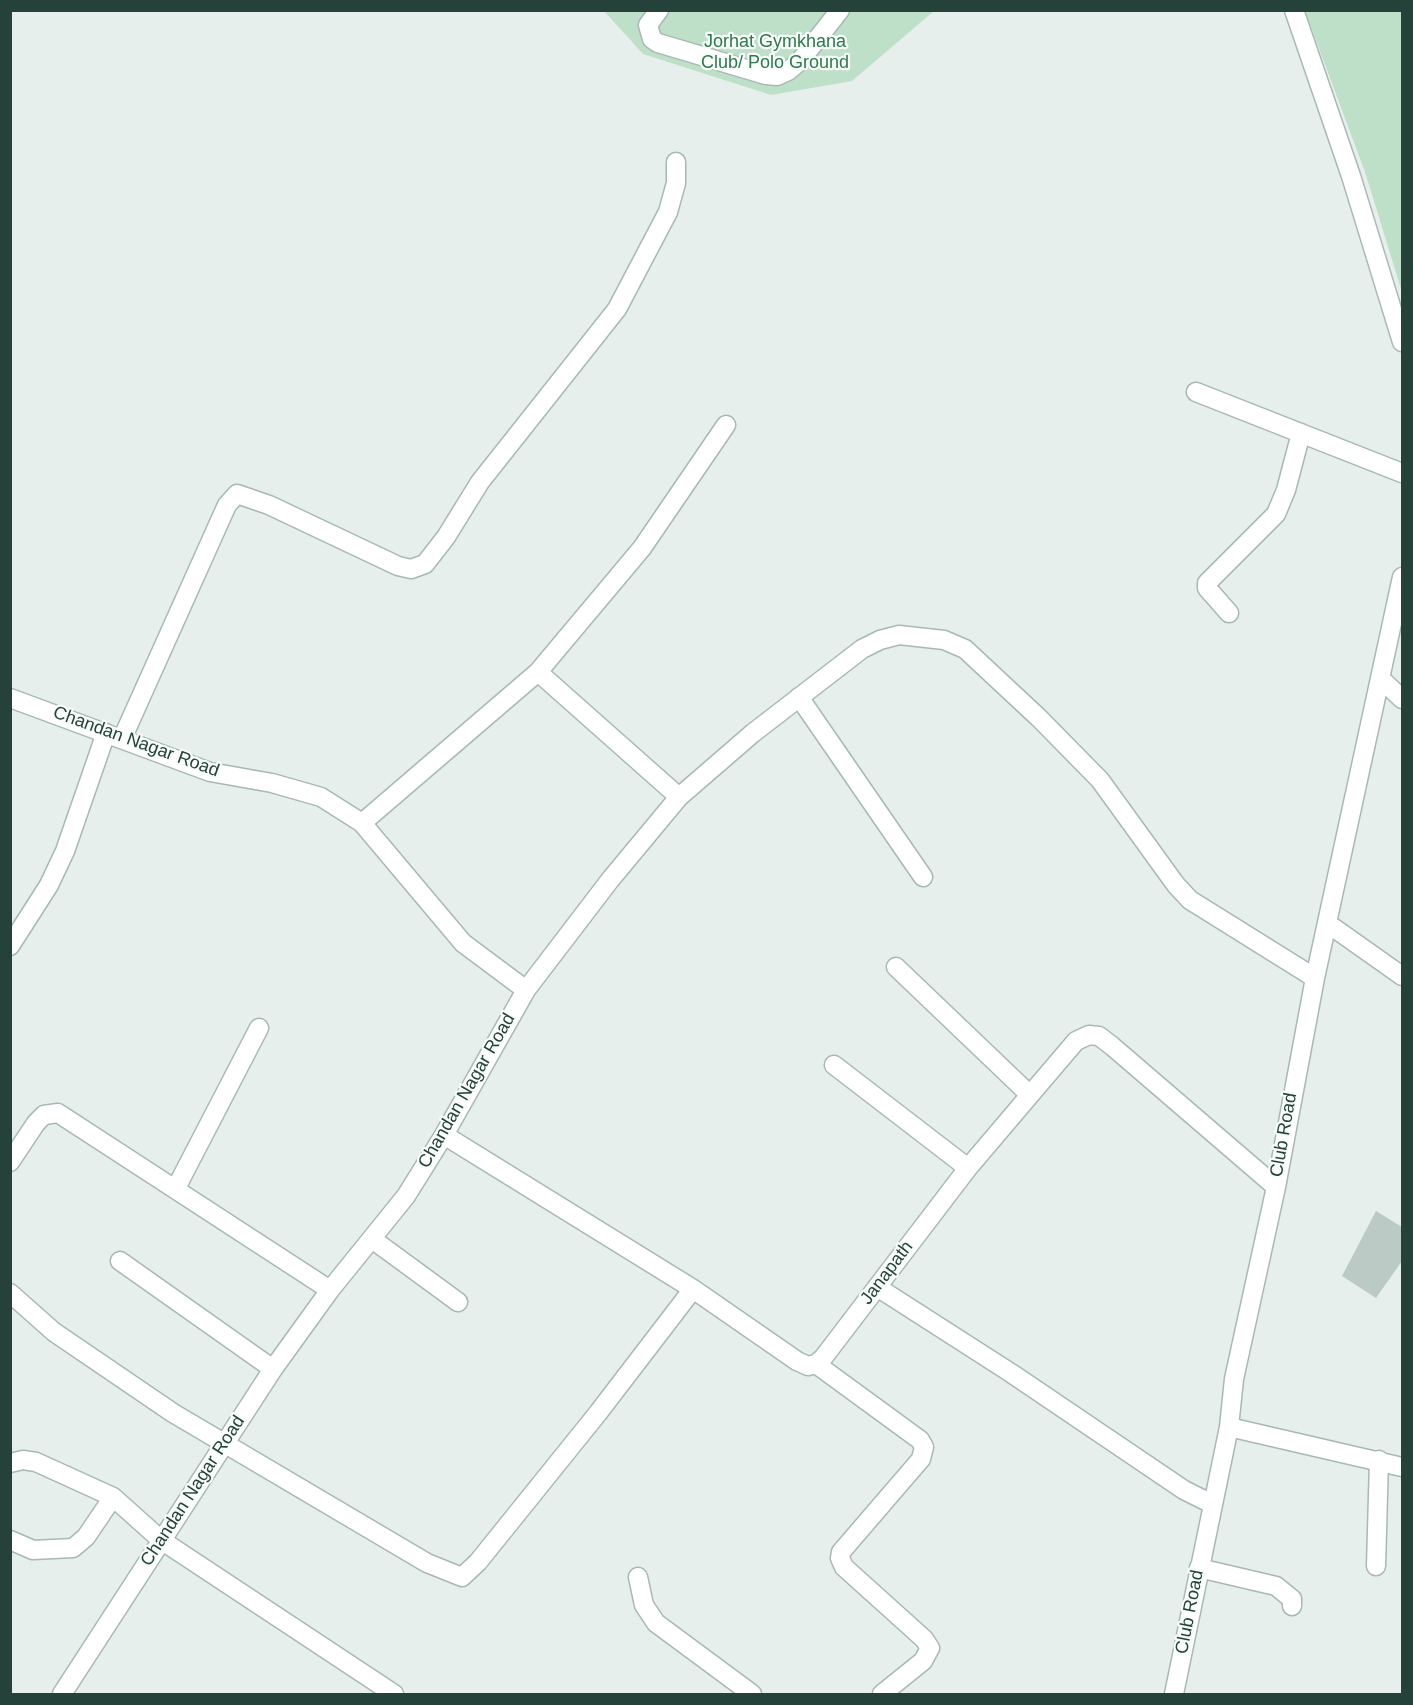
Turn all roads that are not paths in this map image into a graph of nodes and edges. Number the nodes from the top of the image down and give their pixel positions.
1 (658, 10) edge
2 (840, 10) edge
3 (1294, 10) edge
4 (676, 162) dead end
5 (1402, 342) edge
6 (1196, 392) dead end
7 (726, 425) dead end
8 (1301, 433) junction
9 (1402, 473) edge
10 (1402, 577) edge
11 (1229, 614) dead end
12 (538, 672) junction
13 (1380, 678) junction
14 (799, 697) junction
15 (10, 698) edge
16 (1402, 699) edge
17 (114, 736) junction
18 (679, 797) junction
19 (362, 823) junction
20 (923, 877) dead end
21 (1327, 923) junction
22 (10, 946) edge
23 (896, 967) dead end
24 (1402, 976) edge
25 (1315, 978) junction
26 (526, 990) junction
27 (259, 1028) dead end
28 (834, 1065) dead end
29 (1030, 1095) junction
30 (444, 1135) junction
31 (10, 1162) edge
32 (968, 1168) junction
33 (1276, 1187) junction
34 (176, 1188) junction
35 (372, 1239) junction
36 (120, 1261) dead end
37 (877, 1287) junction
38 (693, 1289) junction
39 (330, 1290) junction
40 (10, 1293) edge
41 (458, 1302) dead end
42 (816, 1364) junction
43 (273, 1369) junction
44 (1230, 1427) junction
45 (223, 1443) junction
46 (1379, 1460) junction
47 (10, 1463) edge
48 (1402, 1467) edge
49 (113, 1497) junction
50 (1212, 1504) junction
51 (10, 1540) edge
52 (161, 1540) junction
53 (1376, 1566) dead end
54 (1199, 1568) junction
55 (638, 1577) dead end
56 (1292, 1606) dead end
57 (62, 1695) edge
58 (394, 1695) edge
59 (752, 1695) edge
60 (882, 1695) edge
61 (1173, 1695) edge

1 - 2 street
3 - 5 street
4 - 17 street
6 - 8 street
7 - 12 street
8 - 9 street
8 - 11 street
10 - 13 street, Club Road
12 - 18 street
12 - 19 street
13 - 16 street
13 - 21 street, Club Road
14 - 18 street
14 - 20 street
14 - 25 street
15 - 17 street, Chandan Nagar Road
17 - 19 street, Chandan Nagar Road
17 - 22 street
18 - 26 street
19 - 26 street, Chandan Nagar Road
21 - 24 street
21 - 25 street, Club Road
23 - 29 street
25 - 33 street, Club Road
26 - 30 street, Chandan Nagar Road
27 - 34 street
28 - 32 street
29 - 32 street, Janapath
29 - 33 street, Janapath
30 - 35 street, Chandan Nagar Road
30 - 38 street
31 - 34 street
32 - 37 street, Janapath
33 - 44 street, Club Road
34 - 39 street
35 - 39 street, Chandan Nagar Road
35 - 41 street
36 - 43 street
37 - 42 street, Janapath
37 - 50 street
38 - 42 street
38 - 45 street
39 - 43 street, Chandan Nagar Road
40 - 45 street
42 - 60 street
43 - 45 street, Chandan Nagar Road
44 - 46 street
44 - 50 street, Club Road
45 - 52 street, Chandan Nagar Road
46 - 48 street
46 - 53 street
47 - 49 street
49 - 51 street
49 - 52 street
50 - 54 street, Club Road
52 - 57 street, Chandan Nagar Road
52 - 58 street
54 - 56 street
54 - 61 street, Club Road
55 - 59 street

